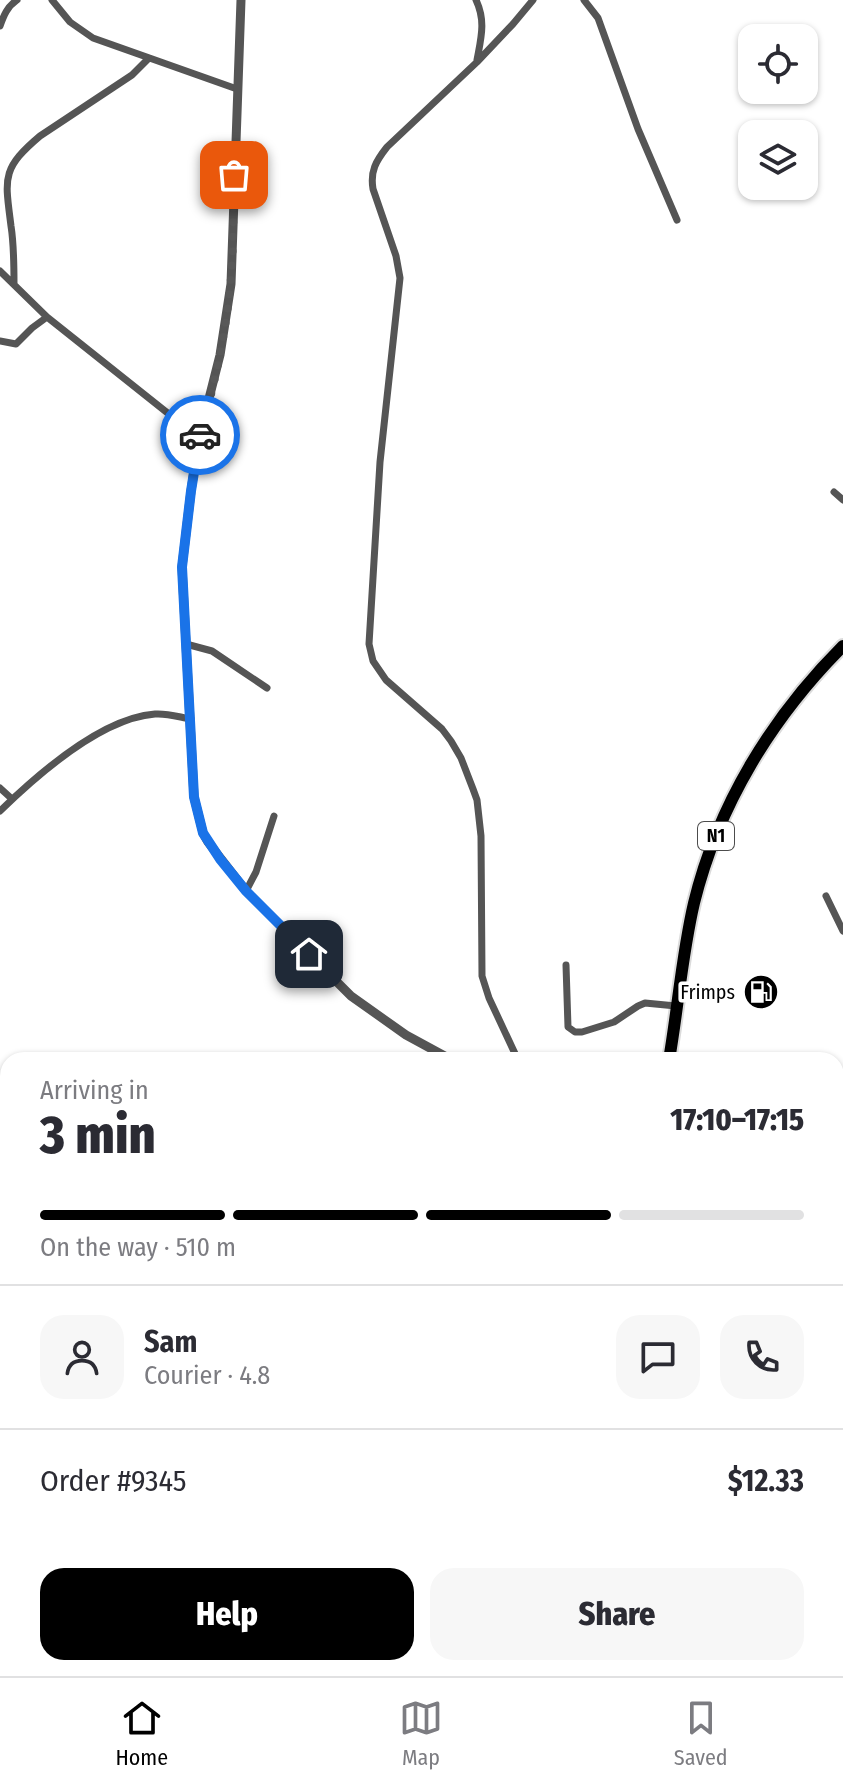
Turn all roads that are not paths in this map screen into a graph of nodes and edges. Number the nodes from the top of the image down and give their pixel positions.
1 (17, 0) edge
2 (52, 0) edge
3 (241, 0) edge
4 (476, 0) edge
5 (533, 0) edge
6 (584, 0) edge
7 (0, 26) edge
8 (149, 58) junction
9 (477, 62) junction
10 (237, 89) junction
11 (677, 220) dead end
12 (0, 271) edge
13 (14, 284) junction
14 (47, 317) junction
15 (0, 341) edge
16 (199, 438) junction
17 (834, 492) dead end
18 (843, 500) edge
19 (186, 644) junction
20 (843, 646) edge
21 (267, 688) dead end
22 (191, 719) junction
23 (0, 788) edge
24 (12, 799) junction
25 (0, 811) edge
26 (274, 816) dead end
27 (246, 891) junction
28 (826, 896) dead end
29 (843, 931) edge
30 (566, 965) dead end
31 (676, 1006) junction
32 (672, 1041) junction
33 (437, 1052) edge
34 (514, 1052) edge
35 (670, 1052) edge
36 (676, 1052) edge

1 - 7 street
2 - 8 street
3 - 10 street
4 - 9 street
5 - 9 street
6 - 11 street
8 - 10 street
8 - 13 street
9 - 34 street
10 - 16 street
12 - 13 street
13 - 14 street
14 - 15 street
14 - 16 street
16 - 19 street
17 - 18 street
19 - 21 street
19 - 22 street
20 - 31 highway, N1
22 - 24 street
22 - 27 street
23 - 24 street
24 - 25 street
26 - 27 street
27 - 33 street
28 - 29 street
30 - 31 street
31 - 32 highway, N1
32 - 35 highway, N1
32 - 36 highway

